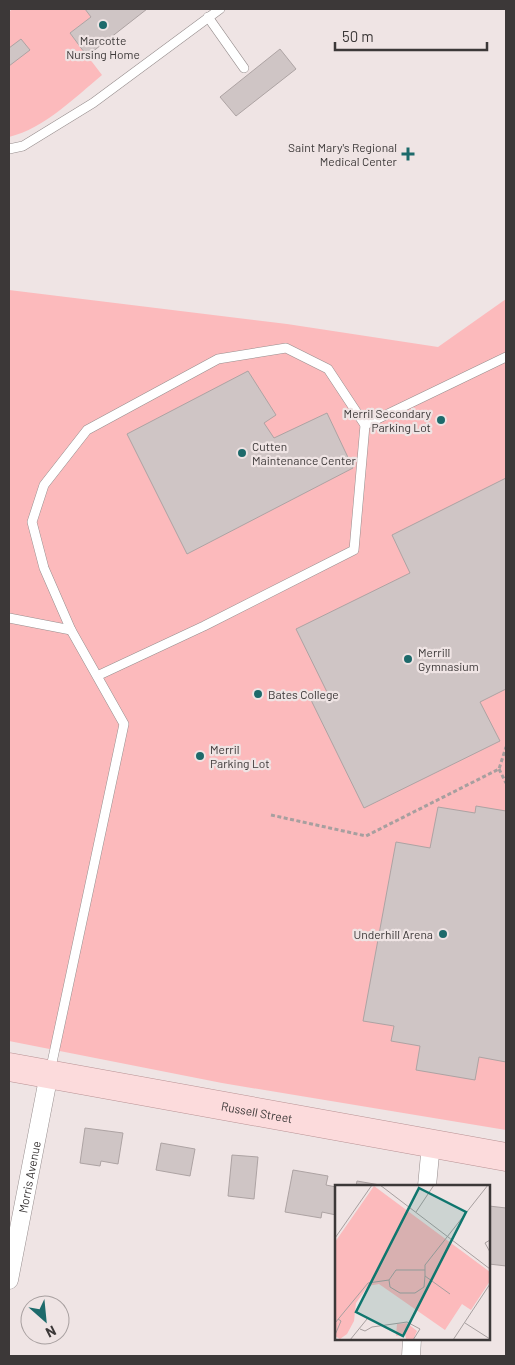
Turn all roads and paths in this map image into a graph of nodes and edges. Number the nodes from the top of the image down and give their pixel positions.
1 (220, 9) edge
2 (208, 18) junction
3 (244, 68) dead end
4 (9, 148) edge
5 (506, 357) edge
6 (366, 425) junction
7 (9, 618) edge
8 (71, 630) junction
9 (97, 676) junction
10 (506, 747) edge
11 (499, 769) junction
12 (506, 783) edge
13 (271, 815) dead end
14 (9, 1067) edge
15 (50, 1074) junction
16 (431, 1144) junction
17 (506, 1157) edge
18 (427, 1185) edge
19 (9, 1280) edge
20 (412, 1340) edge
21 (411, 1356) edge

1 - 2 lane
2 - 3 lane
2 - 4 lane
5 - 6 lane
6 - 8 lane
6 - 9 lane
7 - 8 lane
8 - 9 lane
9 - 15 lane
10 - 11 path
11 - 12 path
11 - 13 path
14 - 15 main road, Russell Street
15 - 16 main road, Russell Street
15 - 19 street, Morris Avenue
16 - 17 main road, Russell Street
16 - 18 street
20 - 21 street

